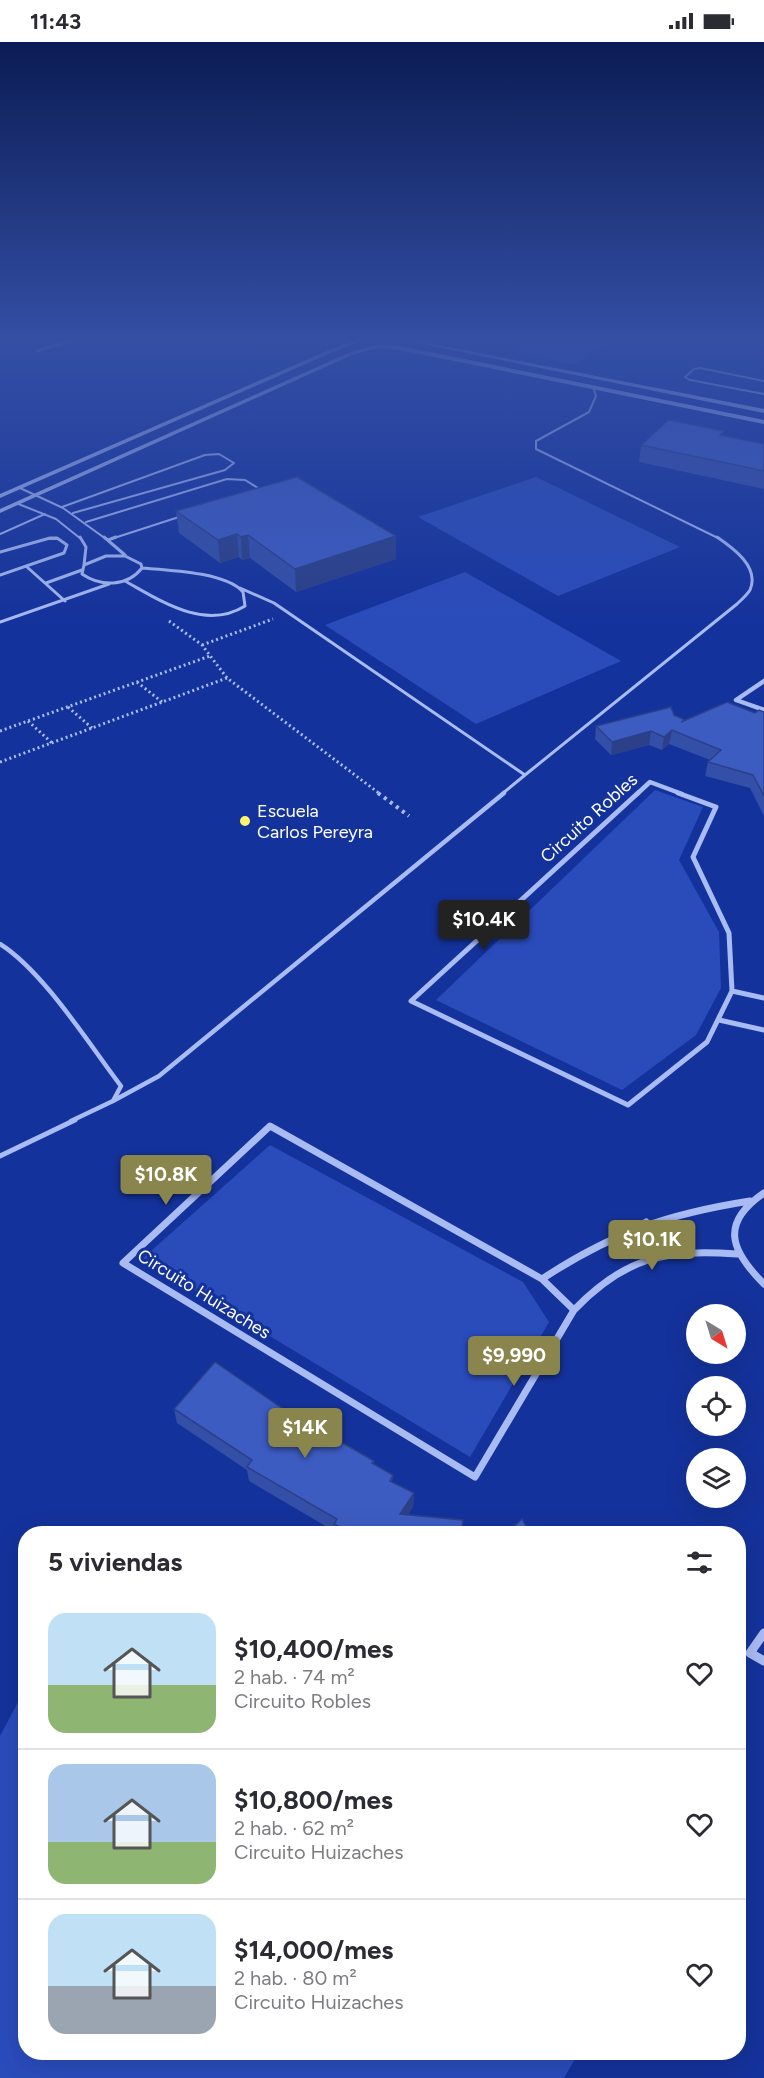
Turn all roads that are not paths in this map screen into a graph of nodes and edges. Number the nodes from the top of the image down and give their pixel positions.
1 (143, 434) edge
2 (171, 434) edge
3 (549, 434) edge
4 (20, 488) junction
5 (37, 494) junction
6 (253, 494) edge
7 (0, 496) edge
8 (16, 503) junction
9 (62, 507) junction
10 (0, 511) edge
11 (73, 513) junction
12 (45, 514) junction
13 (186, 515) edge
14 (86, 522) junction
15 (0, 534) edge
16 (108, 540) junction
17 (0, 552) edge
18 (125, 556) junction
19 (84, 565) junction
20 (27, 567) junction
21 (142, 568) junction
22 (81, 570) junction
23 (0, 575) edge
24 (125, 580) junction
25 (115, 582) junction
26 (46, 583) junction
27 (240, 588) junction
28 (65, 601) junction
29 (0, 622) edge
30 (764, 681) edge
31 (764, 710) edge
32 (525, 775) junction
33 (0, 944) edge
34 (732, 991) junction
35 (764, 998) edge
36 (719, 1020) junction
37 (764, 1030) edge
38 (113, 1101) junction
39 (0, 1156) edge
40 (764, 1193) edge
41 (750, 1201) junction
42 (646, 1222) junction
43 (737, 1254) junction
44 (660, 1255) junction
45 (542, 1279) junction
46 (764, 1284) edge
47 (574, 1310) junction
48 (764, 1633) edge
49 (764, 1661) edge

1 - 4 street
2 - 5 street
3 - 32 lane
4 - 5 lane
4 - 7 street
5 - 8 street
5 - 9 lane
6 - 14 lane
8 - 10 street
8 - 12 lane
9 - 11 lane
9 - 11 lane
11 - 14 lane
12 - 15 lane
12 - 19 lane
13 - 16 lane
14 - 16 lane
16 - 18 lane
17 - 20 lane
18 - 19 lane
18 - 21 lane
19 - 22 lane
20 - 23 lane
20 - 26 lane
21 - 24 lane
21 - 27 lane
22 - 25 lane
22 - 26 lane
24 - 25 lane
24 - 27 lane
25 - 28 lane
26 - 28 lane
27 - 32 lane
28 - 29 lane
30 - 31 street
32 - 38 lane
33 - 38 lane
34 - 35 street
34 - 36 street, Circuito Robles
34 - 36 street, Circuito Robles
36 - 37 street
38 - 39 lane
40 - 41 street
41 - 42 street
41 - 43 street
42 - 44 street
42 - 45 street
43 - 44 street, Circuito Huizaches
43 - 46 street
44 - 47 street, Circuito Huizaches
45 - 47 street, Circuito Huizaches
45 - 47 street, Circuito Huizaches
48 - 49 street

